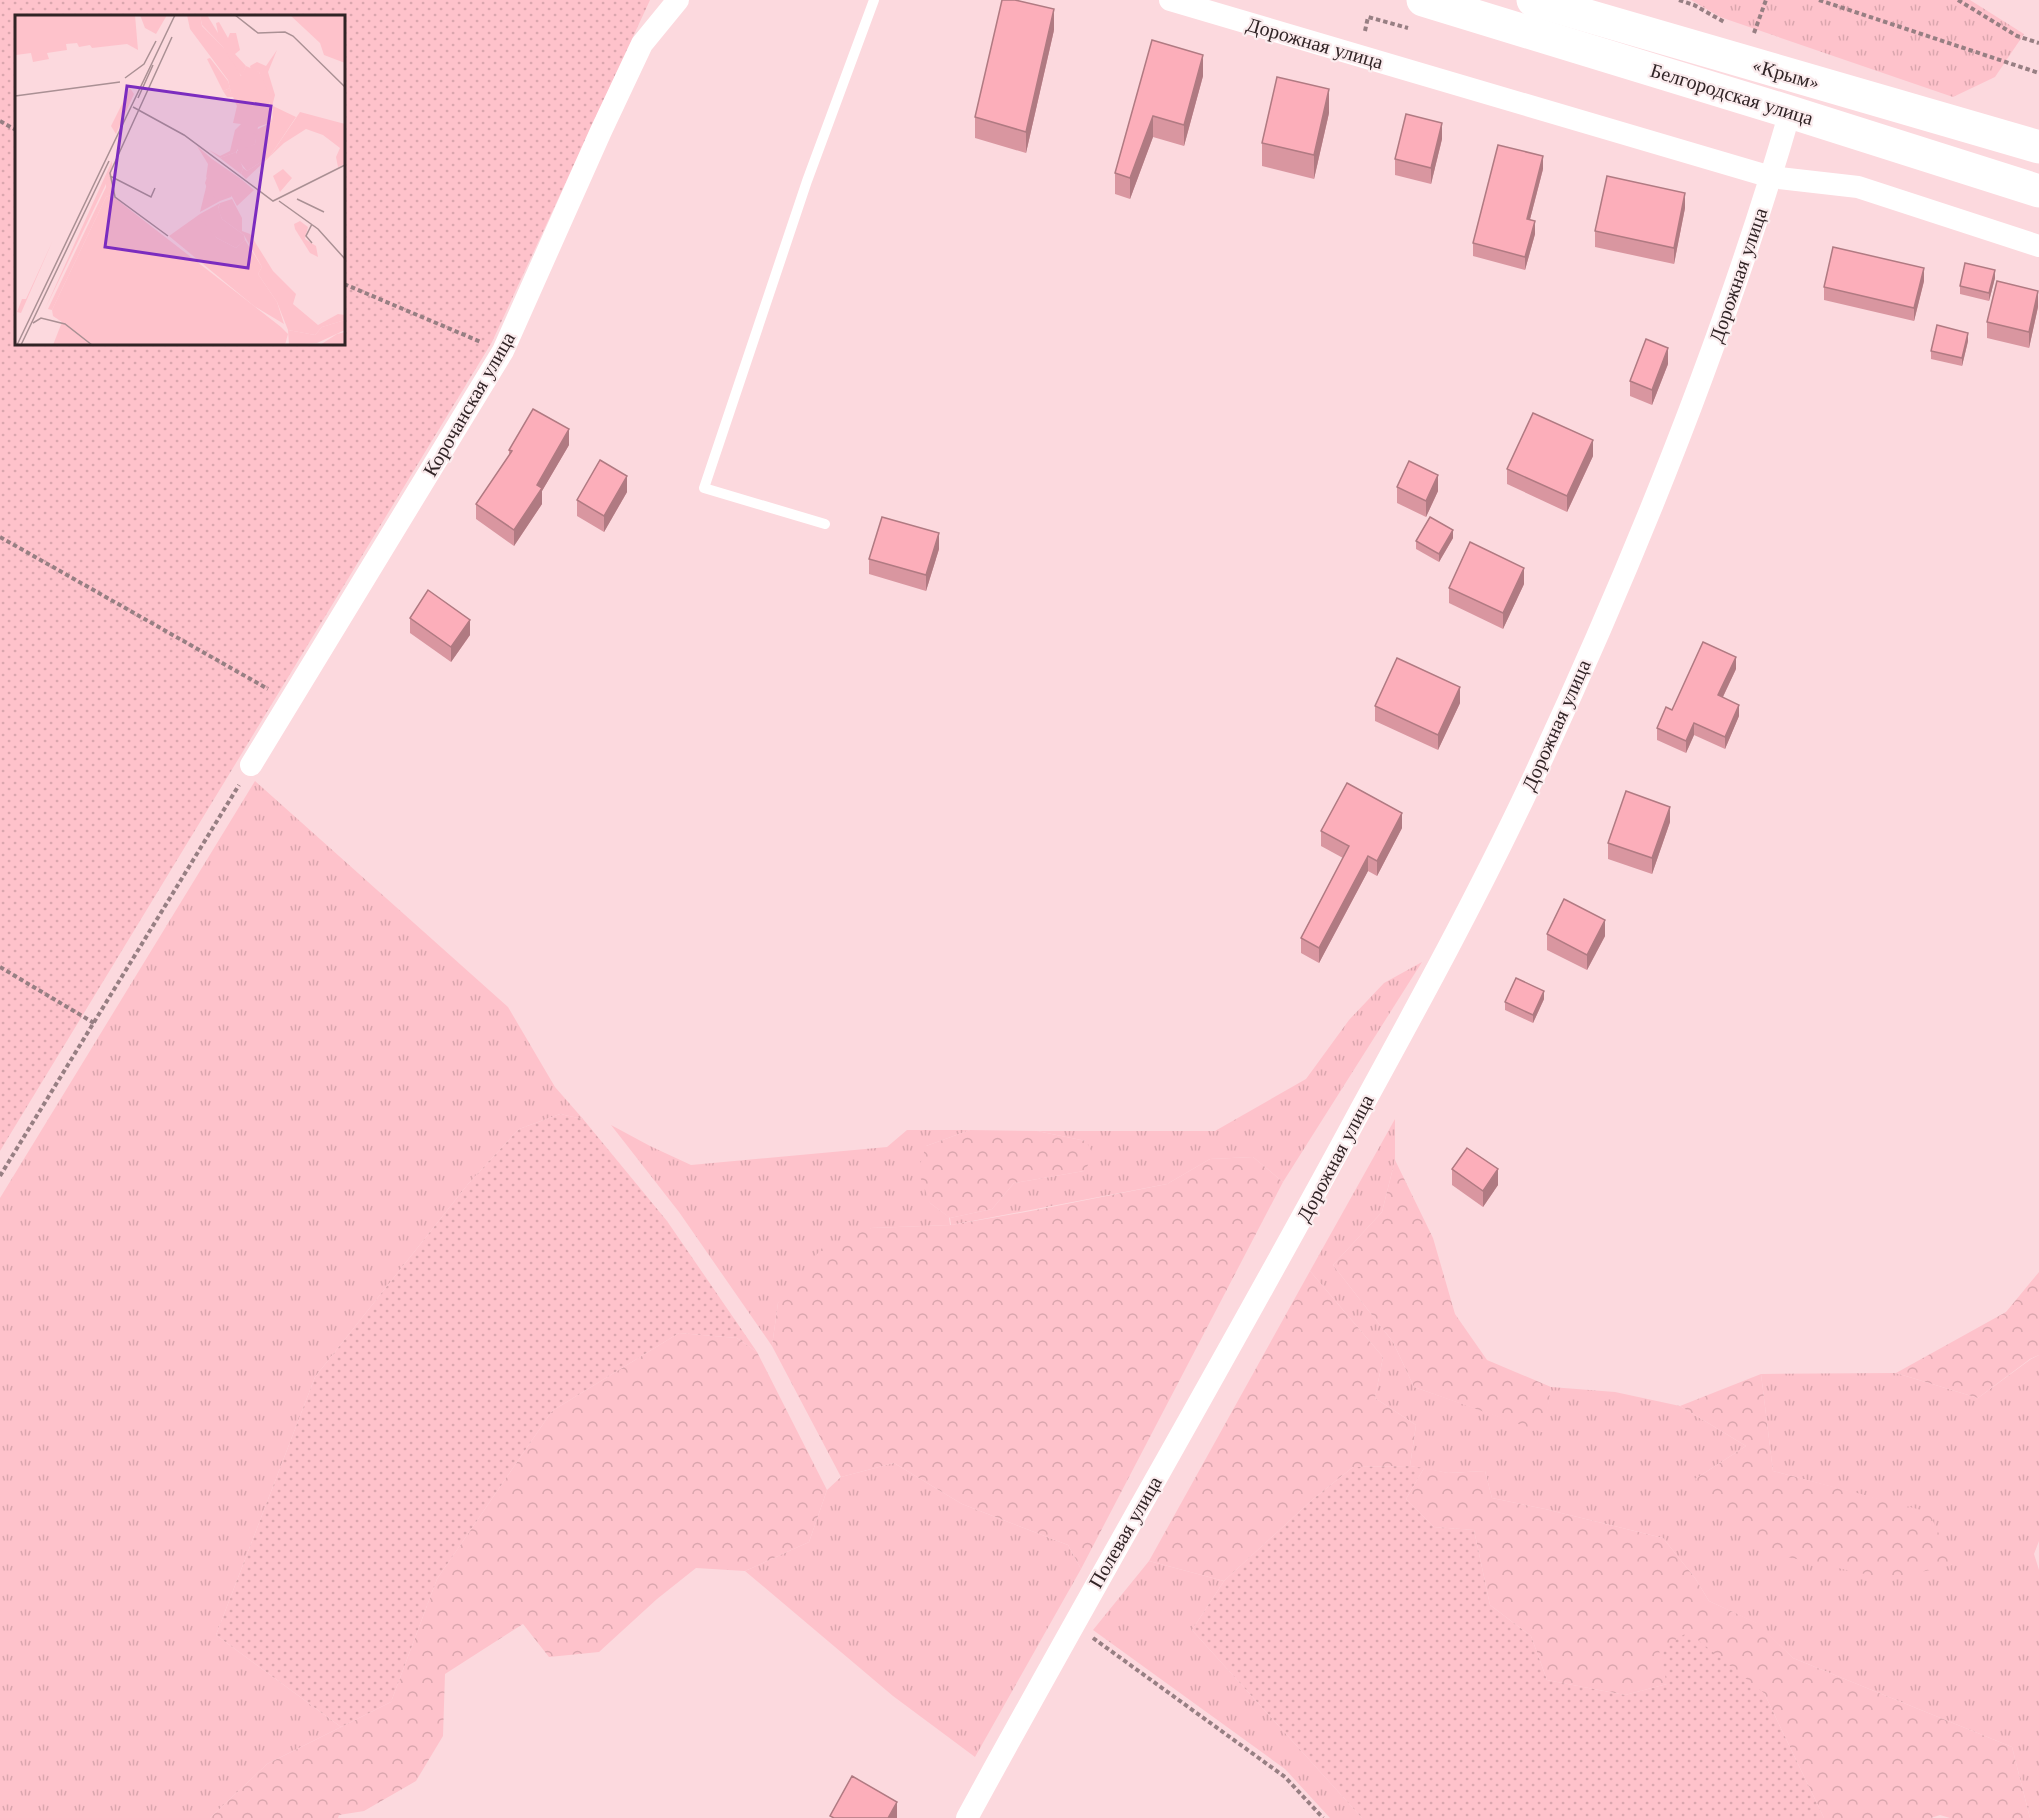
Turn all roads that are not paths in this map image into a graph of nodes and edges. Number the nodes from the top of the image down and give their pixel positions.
1 (678, 0) edge
2 (874, 0) edge
3 (1170, 0) edge
4 (1424, 0) edge
5 (1533, 0) edge
6 (1790, 112) junction
7 (2039, 147) edge
8 (1771, 177) junction
9 (2039, 191) edge
10 (2039, 246) edge
11 (825, 524) dead end
12 (251, 765) road end
13 (1286, 1249) joint
14 (967, 1818) edge

1 - 12 street, Корочанская улица
2 - 11 lane
3 - 8 street, Дорожная улица
4 - 6 main road, Белгородская улица
5 - 7 main road, «Крым»
6 - 8 street, Дорожная улица
6 - 9 main road, Белгородская улица
8 - 10 street, Дорожная улица
8 - 13 street, Дорожная улица
13 - 14 street, Полевая улица

